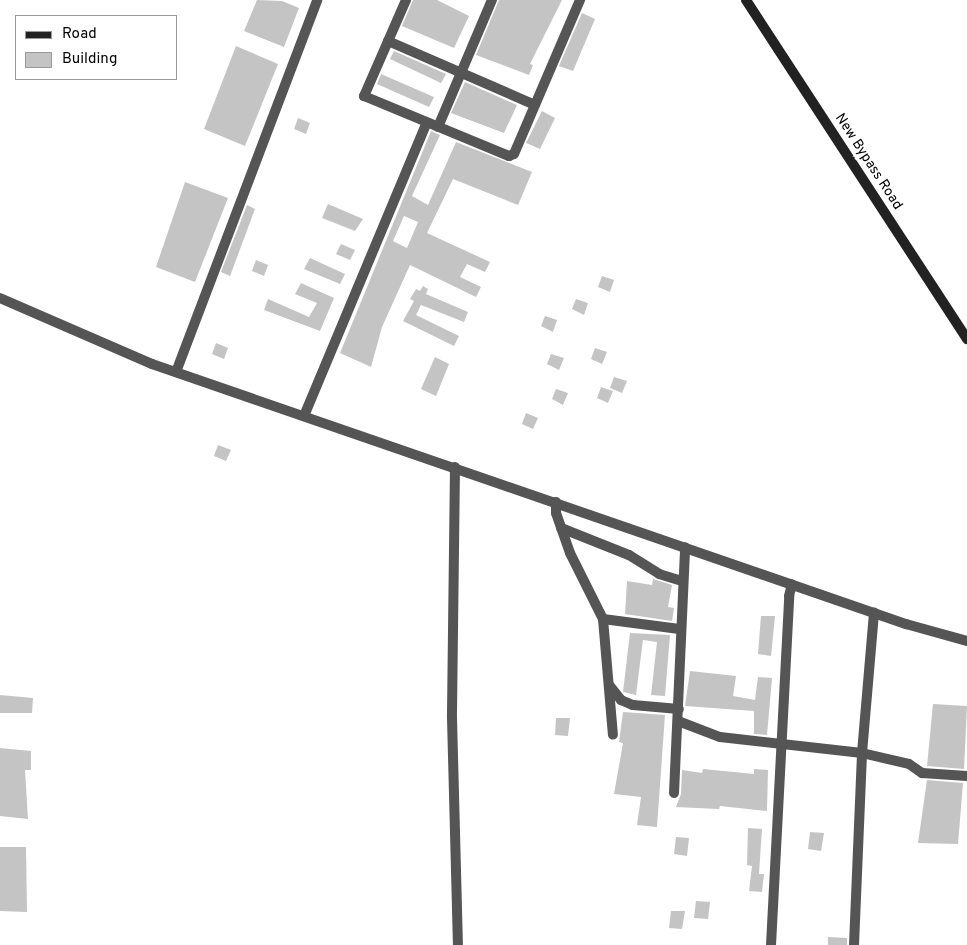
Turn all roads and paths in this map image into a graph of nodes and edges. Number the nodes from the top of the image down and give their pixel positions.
1 (317, 0) edge
2 (406, 0) edge
3 (492, 0) edge
4 (746, 0) edge
5 (578, 1) edge
6 (388, 41) junction
7 (461, 73) junction
8 (535, 105) junction
9 (426, 124) junction
10 (438, 127) junction
11 (0, 298) edge
12 (967, 339) edge
13 (176, 372) junction
14 (304, 416) junction
15 (455, 467) junction
16 (556, 502) junction
17 (561, 528) junction
18 (685, 547) junction
19 (682, 581) junction
20 (792, 584) junction
21 (874, 613) junction
22 (603, 619) junction
23 (680, 629) junction
24 (967, 641) edge
25 (610, 686) junction
26 (679, 709) junction
27 (678, 721) junction
28 (613, 735) dead end
29 (781, 744) junction
30 (862, 753) junction
31 (967, 776) edge
32 (674, 793) dead end
33 (458, 945) edge
34 (771, 945) edge
35 (854, 945) edge

1 - 13 street
2 - 6 street
3 - 7 street
4 - 12 main road, New Bypass Road
5 - 8 street
6 - 7 street
6 - 9 street
7 - 8 street
7 - 10 street
8 - 10 street
9 - 10 street
9 - 14 street
11 - 13 street
13 - 14 street
14 - 15 street
15 - 16 street
15 - 33 street
16 - 17 street
16 - 18 street
17 - 19 street
17 - 22 street
18 - 19 street
18 - 20 street
19 - 23 street
20 - 21 street
20 - 29 street
21 - 24 street
21 - 30 street
22 - 23 street
22 - 25 street
23 - 26 street
25 - 26 street
25 - 28 street
26 - 27 street
27 - 29 street
27 - 32 street
29 - 30 street
29 - 34 street
30 - 31 street
30 - 35 street

